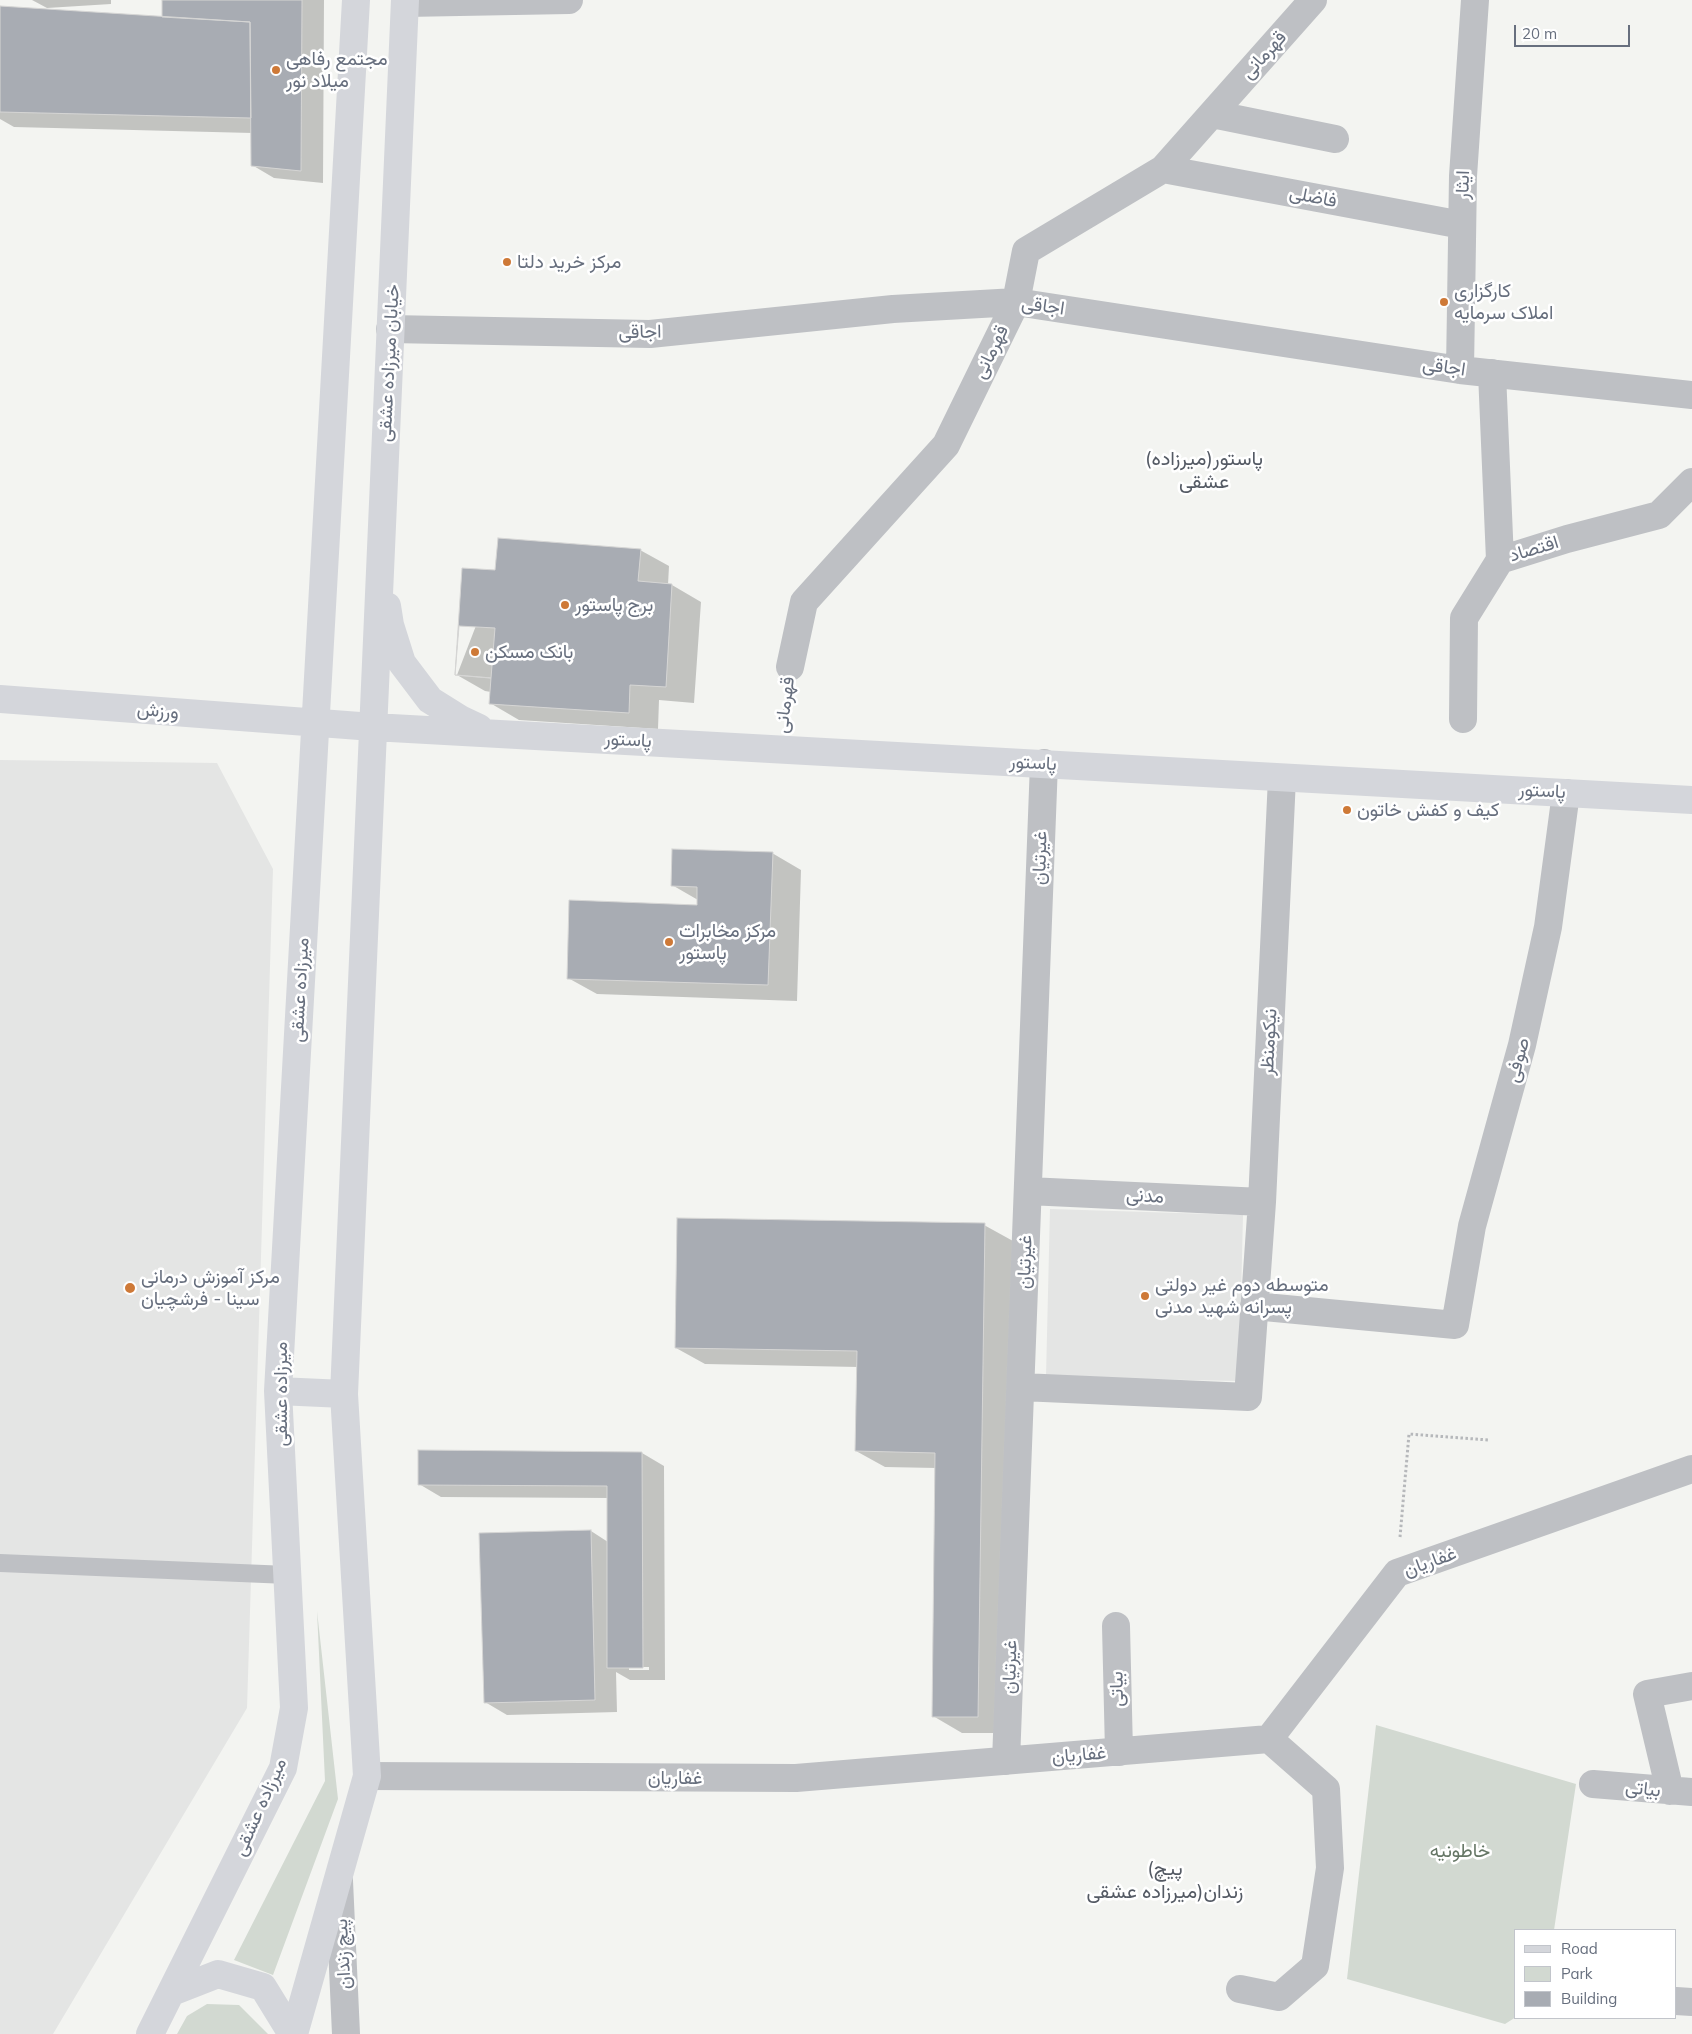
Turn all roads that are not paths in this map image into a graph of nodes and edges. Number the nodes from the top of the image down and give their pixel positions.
1 (356, 0) edge
2 (569, 0) edge
3 (1313, 0) edge
4 (1475, 0) edge
5 (405, 2) edge
6 (1212, 114) junction
7 (1335, 139) dead end
8 (1163, 170) junction
9 (1462, 225) junction
10 (1016, 302) junction
11 (390, 329) junction
12 (1460, 370) junction
13 (1492, 373) junction
14 (1692, 396) edge
15 (1692, 482) edge
16 (1500, 560) junction
17 (380, 567) junction
18 (790, 667) road end
19 (0, 698) edge
20 (1463, 719) dead end
21 (316, 723) junction
22 (373, 727) junction
23 (487, 732) junction
24 (1044, 763) junction
25 (1282, 778) junction
26 (1566, 793) junction
27 (1692, 800) edge
28 (1028, 1191) junction
29 (1262, 1202) junction
30 (1254, 1306) junction
31 (1021, 1387) junction
32 (278, 1391) junction
33 (344, 1394) junction
34 (1692, 1469) edge
35 (0, 1563) edge
36 (288, 1574) junction
37 (1116, 1626) dead end
38 (1692, 1686) edge
39 (1269, 1739) junction
40 (1119, 1752) junction
41 (1006, 1761) junction
42 (367, 1776) junction
43 (1594, 1784) dead end
44 (1681, 1792) edge
45 (339, 1874) junction
46 (1240, 1989) dead end
47 (172, 1992) junction
48 (1677, 2001) edge
49 (1692, 2002) edge
50 (150, 2034) edge
51 (293, 2034) edge
52 (346, 2034) edge

1 - 21 main road
2 - 5 street
3 - 6 street, قهرمانی
4 - 9 street, ایثار
5 - 11 main road, خیابان میرزاده عشقی
6 - 7 street
6 - 8 street, قهرمانی
8 - 9 street, فاضلی
8 - 10 street, قهرمانی
9 - 12 street, ایثار
10 - 11 street, اجاقی
10 - 12 street, اجاقی
10 - 18 street, قهرمانی
11 - 17 main road, خیابان میرزاده عشقی
12 - 13 street, اجاقی
13 - 14 street, اجاقی
13 - 16 street
15 - 16 street, اقتصاد
16 - 20 street, اقتصاد
17 - 22 main road, خیابان میرزاده عشقی
17 - 23 main road
19 - 21 main road, ورزش
21 - 22 main road, ورزش
21 - 32 main road, میرزاده عشقی
22 - 23 main road, پاستور
22 - 33 main road
23 - 24 main road, پاستور
24 - 25 main road, پاستور
24 - 28 street, غیرتیان
25 - 26 main road, پاستور
25 - 29 street, نیکومنظر
26 - 27 main road, پاستور
26 - 30 street, صوفی
28 - 29 street, مدنی
28 - 31 street, غیرتیان
29 - 30 street, نیکومنظر
30 - 31 street, نیکومنظر
31 - 41 street, غیرتیان
32 - 33 main road
32 - 36 main road, میرزاده عشقی
33 - 42 main road
34 - 39 street, غفاریان
35 - 36 lane
36 - 47 main road, میرزاده عشقی
37 - 40 street, بیاتی
38 - 44 street
39 - 40 street, غفاریان
39 - 46 street
40 - 41 street, غفاریان
41 - 42 street, غفاریان
42 - 45 main road
43 - 44 street, بیاتی
45 - 51 main road
45 - 52 street, پیچ زندان
47 - 50 main road, میرزاده عشقی
47 - 51 main road
48 - 49 street

